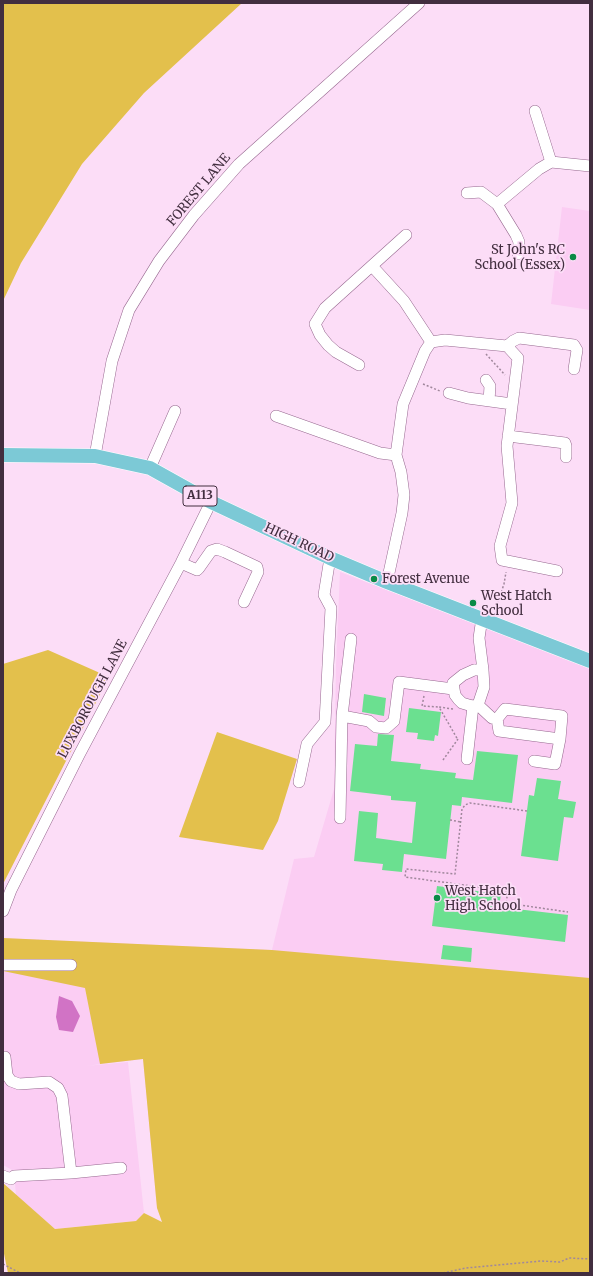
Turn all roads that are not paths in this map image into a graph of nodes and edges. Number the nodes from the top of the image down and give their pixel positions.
1 (418, 3) edge
2 (535, 111) dead end
3 (551, 162) junction
4 (590, 166) edge
5 (467, 194) dead end
6 (497, 204) junction
7 (406, 235) dead end
8 (518, 254) dead end
9 (372, 266) junction
10 (431, 342) junction
11 (507, 346) junction
12 (359, 365) dead end
13 (574, 369) dead end
14 (486, 380) dead end
15 (449, 393) road end
16 (489, 401) junction
17 (512, 404) junction
18 (175, 412) dead end
19 (276, 416) dead end
20 (508, 436) junction
21 (3, 455) edge
22 (396, 455) junction
23 (95, 456) junction
24 (566, 457) dead end
25 (150, 468) junction
26 (210, 502) junction
27 (330, 558) junction
28 (181, 563) junction
29 (557, 572) dead end
30 (387, 582) junction
31 (244, 602) dead end
32 (487, 620) junction
33 (351, 639) dead end
34 (590, 661) edge
35 (483, 670) junction
36 (453, 689) junction
37 (475, 708) junction
38 (342, 716) junction
39 (497, 719) junction
40 (560, 739) junction
41 (467, 757) road end
42 (534, 761) dead end
43 (299, 782) dead end
44 (340, 818) dead end
45 (3, 911) edge
46 (3, 965) edge
47 (71, 965) dead end
48 (5, 1057) dead end
49 (121, 1168) dead end
50 (71, 1173) junction
51 (3, 1176) edge

1 - 23 street, FOREST LANE
2 - 3 street
3 - 4 street
3 - 6 street
5 - 6 street
6 - 8 street
7 - 9 street
9 - 10 street
9 - 12 street
10 - 11 street
10 - 22 street
11 - 13 street
11 - 17 street
14 - 16 street
15 - 16 street
16 - 17 street
17 - 20 street
18 - 25 street
19 - 22 street
20 - 24 street
20 - 29 street
21 - 23 main road, HIGH ROAD / A113
22 - 30 street
23 - 25 main road, HIGH ROAD / A113
25 - 26 main road, HIGH ROAD / A113
26 - 27 main road, HIGH ROAD / A113
26 - 28 street, LUXBOROUGH LANE
27 - 30 main road, HIGH ROAD / A113
27 - 43 street
28 - 31 street
28 - 45 street, LUXBOROUGH LANE
30 - 32 main road, HIGH ROAD / A113
32 - 34 main road, HIGH ROAD / A113
32 - 35 street
33 - 38 street
35 - 36 street
35 - 37 street
36 - 37 street
36 - 38 street
37 - 39 street
37 - 41 street
38 - 44 street
39 - 40 street
39 - 40 street
40 - 42 street
46 - 47 street
48 - 50 street
49 - 50 street
50 - 51 street

